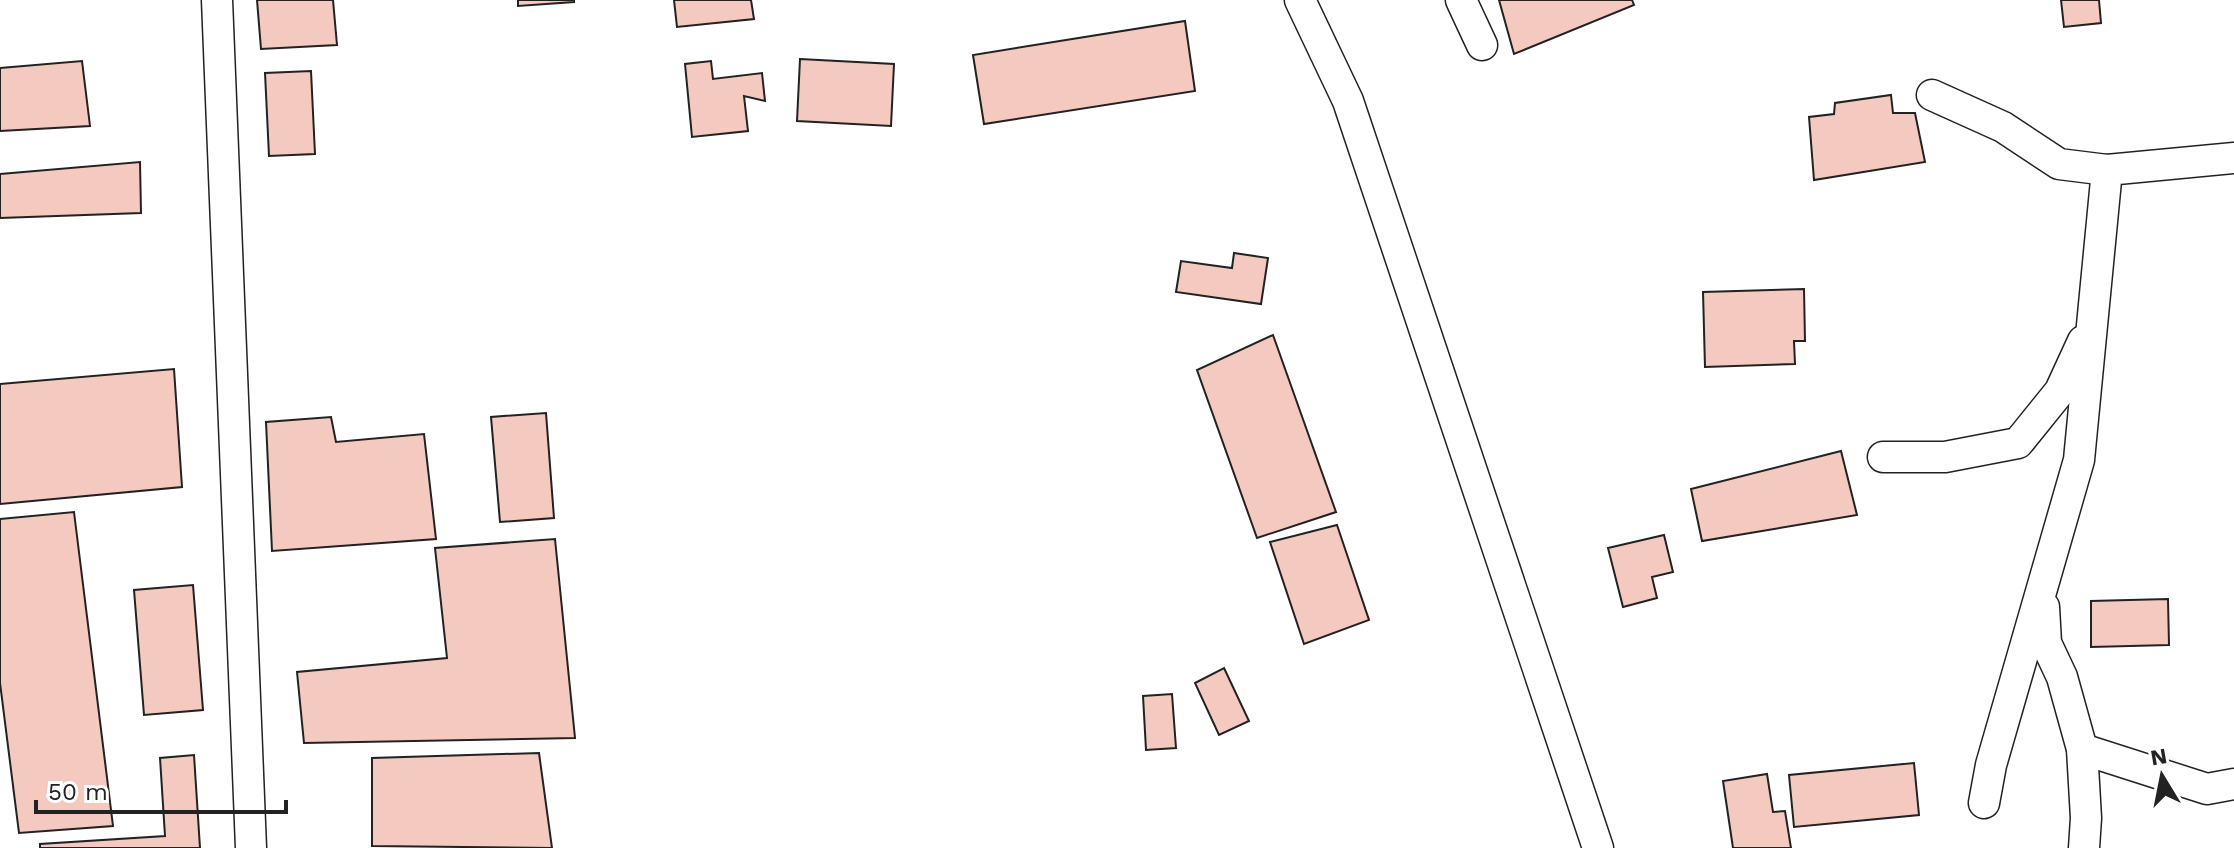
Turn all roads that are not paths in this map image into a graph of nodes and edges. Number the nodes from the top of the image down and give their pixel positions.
1 (217, 0) edge
2 (1300, 0) edge
3 (1461, 0) edge
4 (1482, 45) dead end
5 (1932, 95) dead end
6 (2234, 158) edge
7 (2107, 170) junction
8 (2091, 324) junction
9 (1883, 457) dead end
10 (2042, 586) junction
11 (2082, 749) junction
12 (2234, 784) edge
13 (1984, 803) dead end
14 (251, 848) edge
15 (1598, 848) edge
16 (2084, 848) edge

1 - 14 street
2 - 15 street
3 - 4 street
5 - 7 street
6 - 7 street
7 - 8 street
8 - 9 street
8 - 10 street
10 - 11 street
10 - 13 street
11 - 12 street
11 - 16 street

